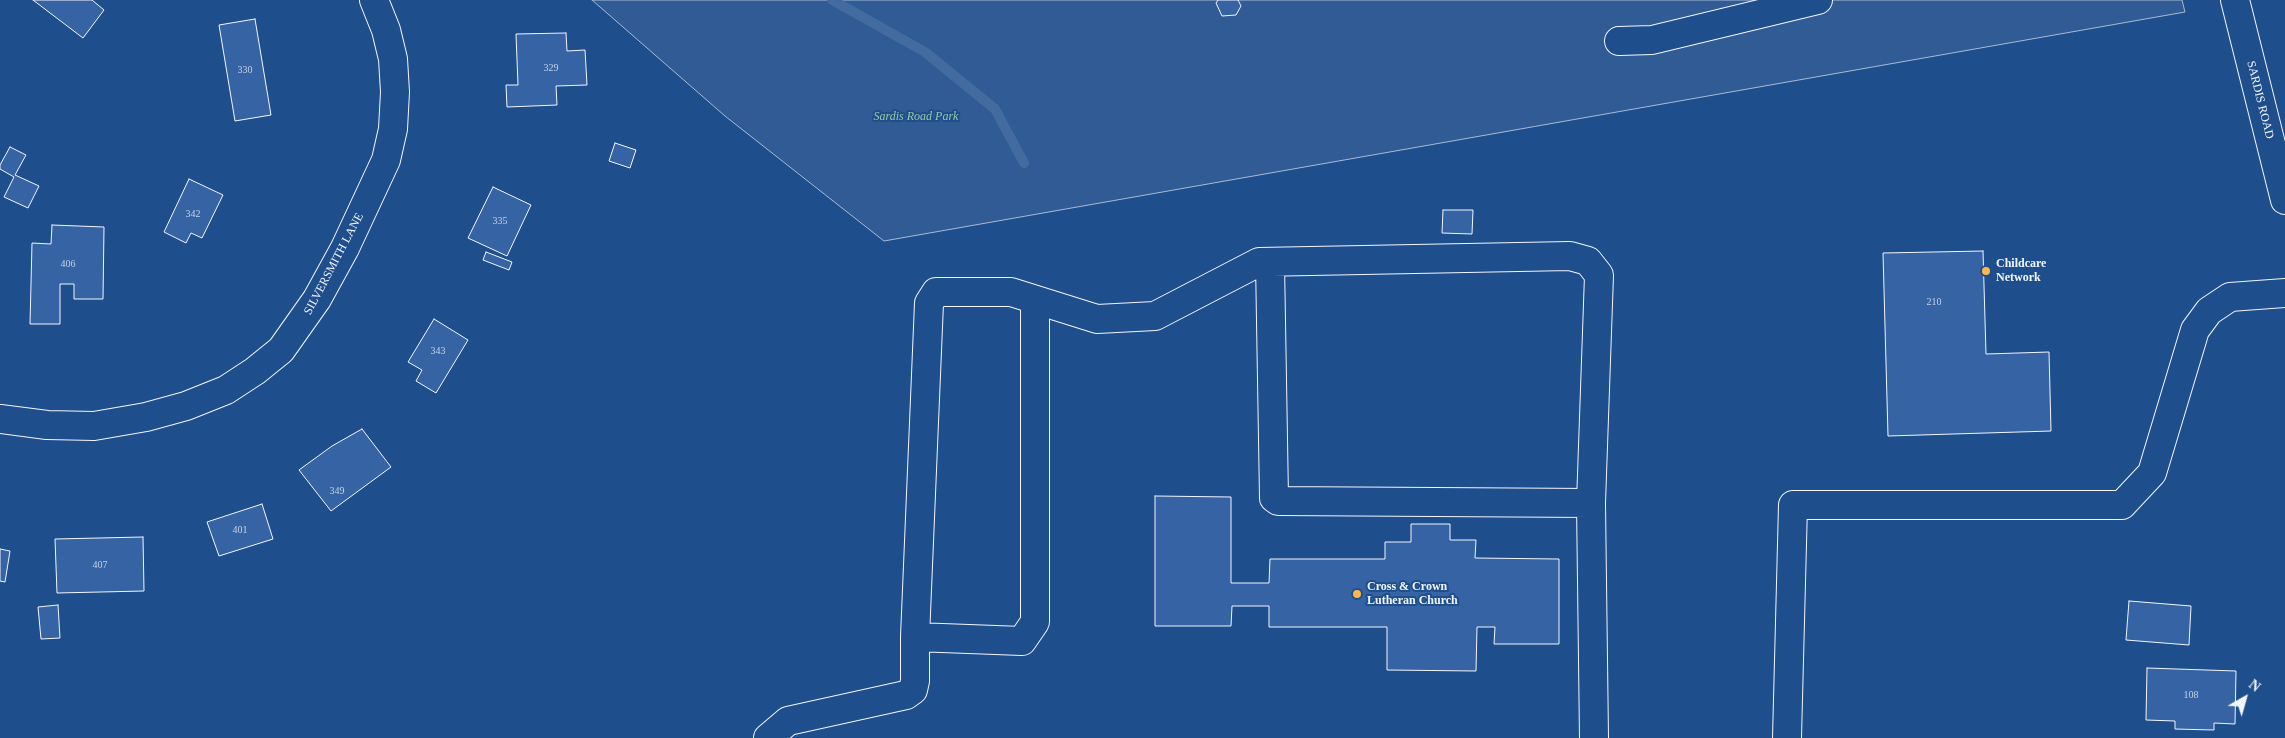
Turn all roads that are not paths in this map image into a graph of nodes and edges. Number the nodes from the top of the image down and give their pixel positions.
1 (374, 0) edge
2 (1818, 0) edge
3 (2235, 0) edge
4 (1619, 41) dead end
5 (2285, 200) edge
6 (1270, 262) junction
7 (2285, 294) edge
8 (1035, 300) junction
9 (0, 419) edge
10 (1591, 503) junction
11 (915, 636) junction
12 (768, 738) edge
13 (1594, 738) edge
14 (1787, 738) edge

1 - 9 street, SILVERSMITH LANE
2 - 4 street
3 - 5 street, SARDIS ROAD
6 - 8 street
6 - 10 street
6 - 10 street
7 - 14 street
8 - 11 street
8 - 11 street
10 - 13 street
11 - 12 street

